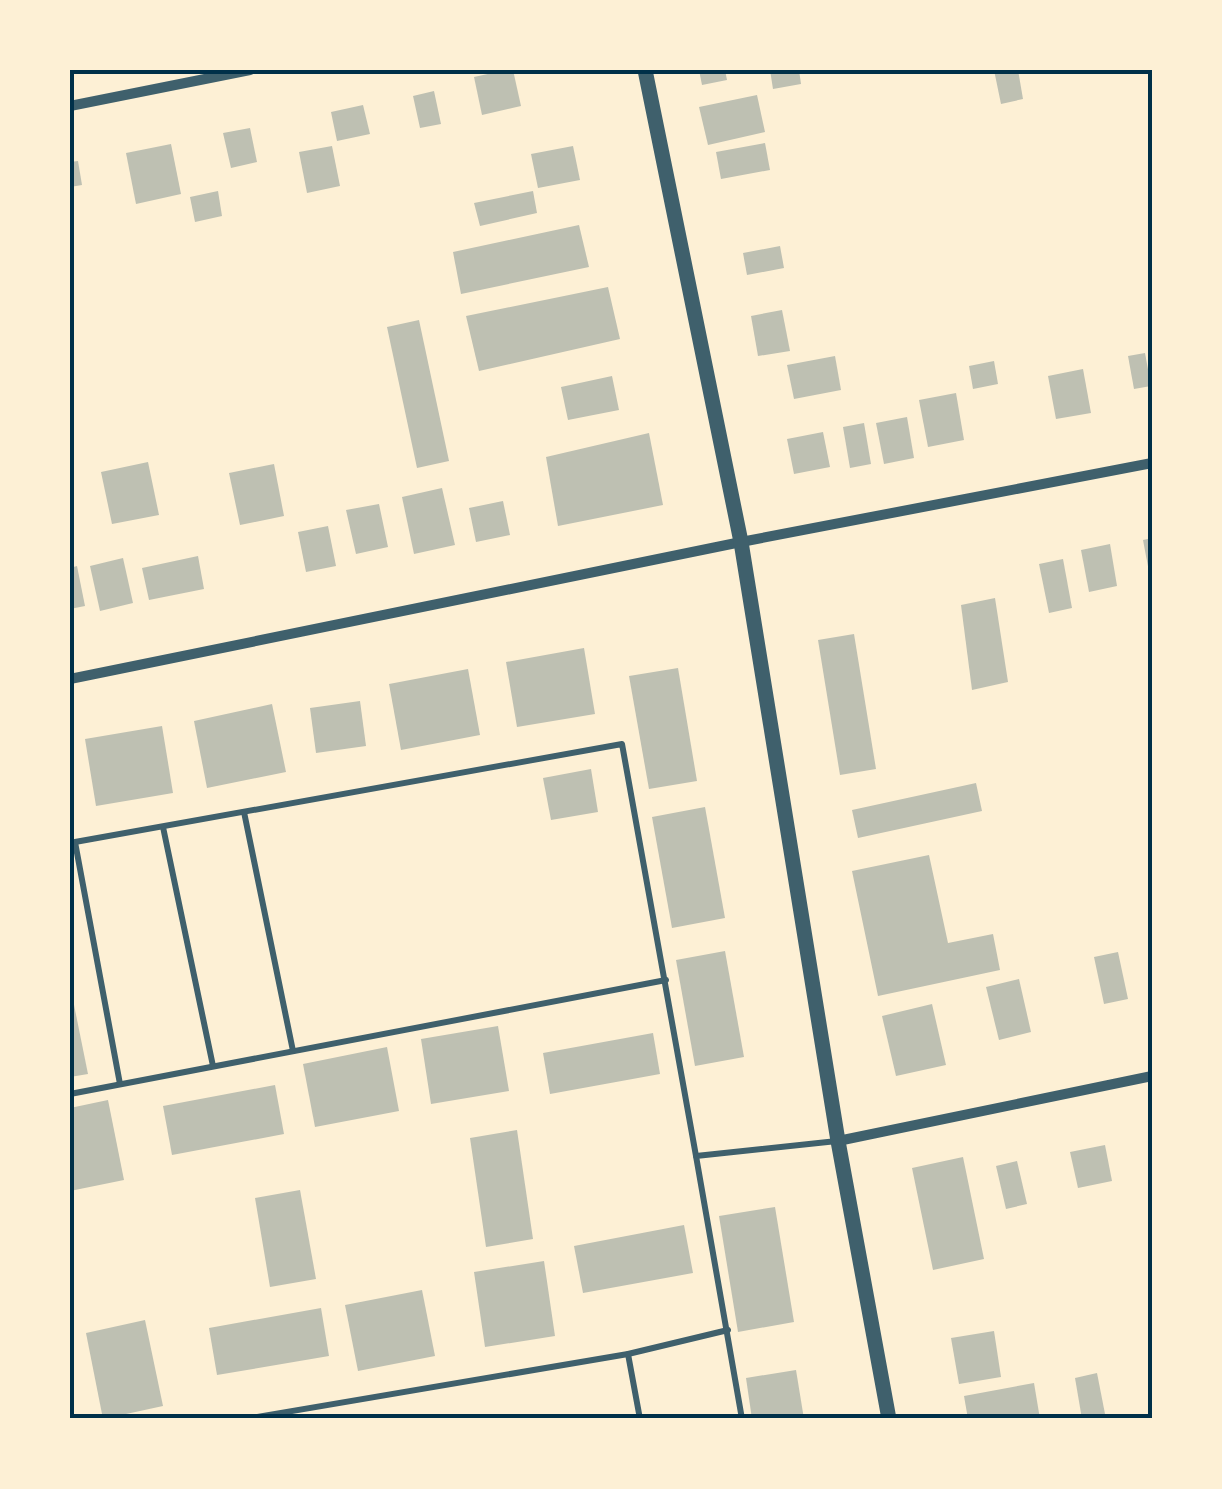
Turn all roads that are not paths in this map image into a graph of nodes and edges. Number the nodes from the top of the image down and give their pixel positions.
1 (250, 70) edge
2 (645, 70) edge
3 (70, 106) edge
4 (1152, 463) edge
5 (741, 542) junction
6 (70, 679) edge
7 (244, 812) junction
8 (163, 827) junction
9 (666, 980) junction
10 (293, 1051) junction
11 (213, 1066) junction
12 (1152, 1076) edge
13 (120, 1084) junction
14 (70, 1094) edge
15 (838, 1140) junction
16 (696, 1156) junction
17 (728, 1330) junction
18 (628, 1354) junction
19 (281, 1416) edge
20 (246, 1419) edge
21 (640, 1419) edge
22 (742, 1419) edge
23 (888, 1419) edge

1 - 3 street
2 - 5 street
4 - 5 street
5 - 6 street
5 - 15 street
7 - 8 lane
7 - 9 lane
7 - 10 lane
8 - 11 lane
8 - 13 lane
9 - 10 lane
9 - 16 lane
10 - 11 lane
11 - 13 lane
12 - 15 street
13 - 14 lane
15 - 16 lane
15 - 23 street
16 - 17 lane
17 - 18 lane
17 - 22 lane
18 - 19 lane
18 - 21 lane
19 - 20 lane

